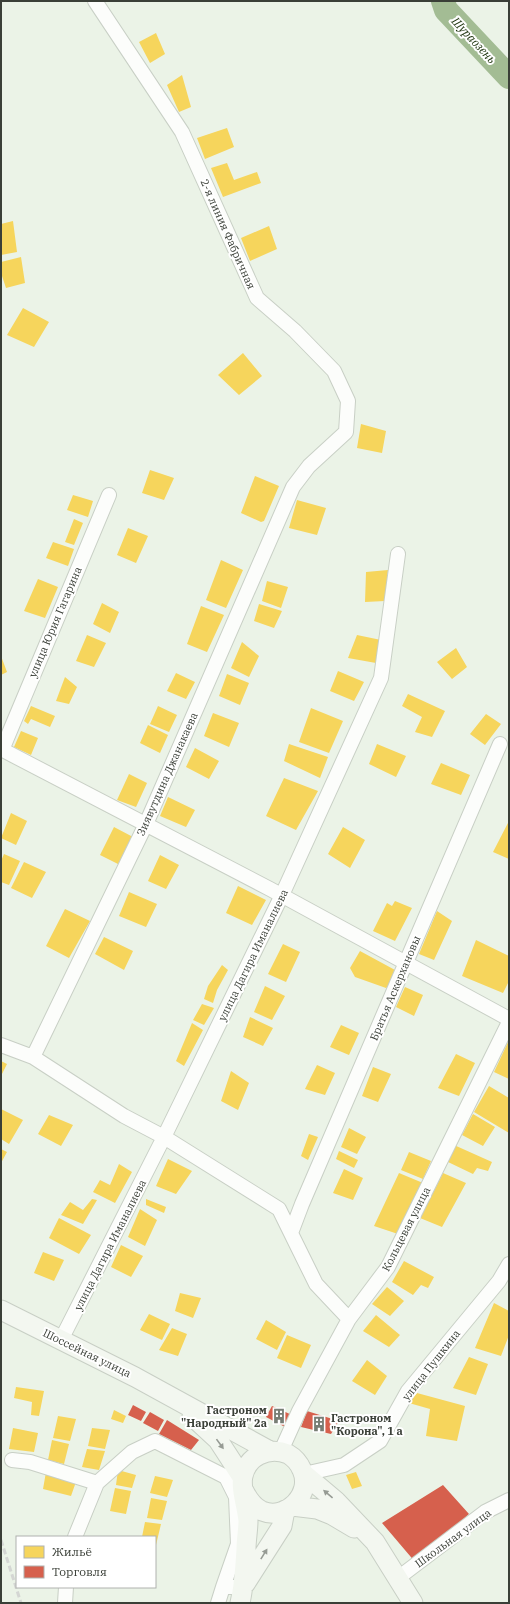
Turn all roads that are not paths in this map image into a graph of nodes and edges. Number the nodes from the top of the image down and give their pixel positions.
1 (94, 1) edge
2 (293, 487) joint
3 (109, 495) dead end
4 (398, 554) dead end
5 (500, 744) dead end
6 (2, 749) edge
7 (146, 824) junction
8 (282, 895) junction
9 (406, 963) junction
10 (509, 1021) edge
11 (1, 1045) edge
12 (33, 1057) junction
13 (164, 1137) junction
14 (291, 1233) junction
15 (509, 1264) edge
16 (1, 1310) edge
17 (349, 1319) junction
18 (61, 1340) junction
19 (172, 1398) junction
20 (276, 1451) junction
21 (12, 1460) dead end
22 (304, 1474) junction
23 (97, 1483) junction
24 (243, 1484) junction
25 (509, 1500) edge
26 (289, 1508) junction
27 (75, 1536) edge
28 (375, 1542) junction
29 (398, 1578) junction
30 (223, 1587) junction
31 (66, 1588) edge
32 (242, 1595) edge
33 (65, 1603) edge
34 (218, 1603) edge
35 (413, 1603) edge

1 - 2 street, 2-я линия Фабричная
2 - 7 street, Зиявутдина Джанакаева
3 - 6 street, улица Юрия Гагарина
4 - 8 street, улица Дагира Иманалиева
5 - 9 street, Братья Аскерхановы
6 - 7 street
7 - 8 street
7 - 12 street, Зиявутдина Джанакаева
8 - 9 street
8 - 13 street, улица Дагира Иманалиева
9 - 10 street
9 - 14 street, Братья Аскерхановы
10 - 17 street, Кольцевая улица
11 - 12 street
12 - 13 street
13 - 14 street
13 - 18 street, улица Дагира Иманалиева
14 - 17 street
15 - 22 street, улица Пушкина
16 - 18 main road, Шоссейная улица
17 - 20 street, Кольцевая улица
18 - 19 main road, Шоссейная улица
19 - 20 main road
19 -> 24 main road
20 - 22 main road
20 - 24 main road
21 - 23 street
22 - 26 main road
28 -> 22 main road
23 - 27 street
23 - 30 street
24 - 26 main road
24 - 32 main road
25 - 29 street, Школьная улица
26 - 28 main road
32 -> 26 main road
28 - 29 main road
29 - 35 main road
30 - 32 street
30 - 34 street
31 - 33 street

